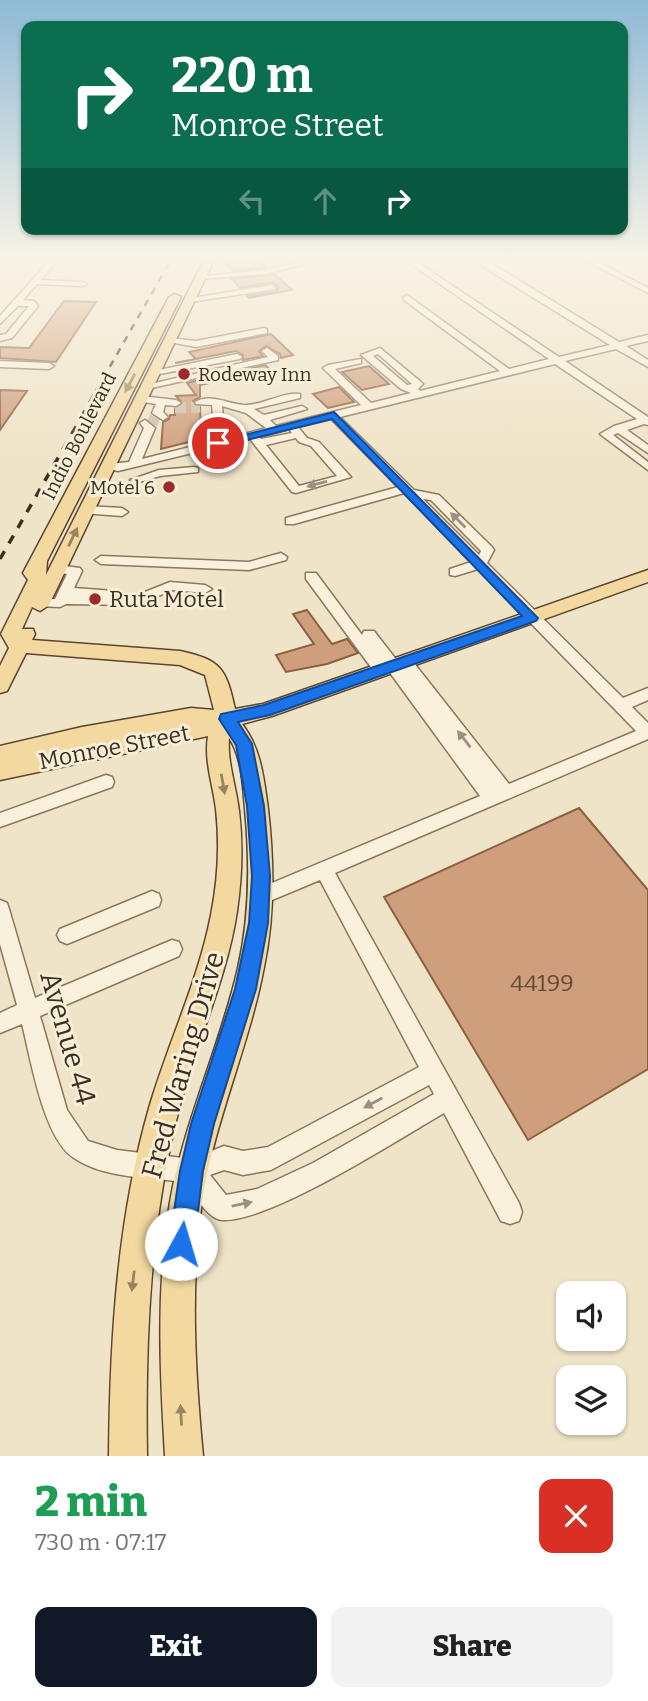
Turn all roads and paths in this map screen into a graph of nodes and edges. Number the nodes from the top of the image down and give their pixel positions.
1 (17, 326) edge
2 (160, 326) edge
3 (177, 326) edge
4 (445, 326) edge
5 (507, 326) edge
6 (587, 326) edge
7 (264, 331) dead end
8 (0, 338) edge
9 (648, 338) edge
10 (169, 341) junction
11 (617, 345) junction
12 (282, 347) dead end
13 (267, 351) junction
14 (557, 360) junction
15 (358, 361) dead end
16 (648, 364) edge
17 (0, 365) edge
18 (49, 366) dead end
19 (154, 372) junction
20 (508, 373) junction
21 (147, 386) junction
22 (415, 392) junction
23 (296, 396) dead end
24 (138, 405) junction
25 (369, 407) junction
26 (302, 409) dead end
27 (113, 415) junction
28 (159, 415) junction
29 (334, 416) junction
30 (264, 418) junction
31 (645, 423) edge
32 (242, 425) junction
33 (618, 428) junction
34 (274, 430) junction
35 (295, 430) junction
36 (125, 432) junction
37 (118, 447) junction
38 (141, 448) junction
39 (648, 450) edge
40 (151, 460) junction
41 (134, 464) junction
42 (108, 467) junction
43 (648, 467) edge
44 (194, 470) dead end
45 (159, 473) junction
46 (136, 480) dead end
47 (77, 485) junction
48 (407, 491) junction
49 (86, 510) junction
50 (122, 512) dead end
51 (290, 522) dead end
52 (281, 557) dead end
53 (101, 560) dead end
54 (38, 561) junction
55 (479, 564) junction
56 (57, 569) junction
57 (455, 572) dead end
58 (311, 576) dead end
59 (648, 576) edge
60 (205, 589) dead end
61 (64, 595) junction
62 (41, 603) junction
63 (531, 618) junction
64 (0, 634) edge
65 (369, 634) dead end
66 (20, 646) junction
67 (0, 656) edge
68 (394, 666) junction
69 (0, 686) edge
70 (648, 694) edge
71 (621, 706) junction
72 (227, 719) junction
73 (648, 733) edge
74 (10, 760) edge
75 (106, 782) dead end
76 (499, 796) junction
77 (0, 820) edge
78 (324, 870) junction
79 (260, 897) junction
80 (152, 900) dead end
81 (0, 909) edge
82 (66, 935) dead end
83 (172, 949) dead end
84 (29, 1011) junction
85 (0, 1023) edge
86 (433, 1071) junction
87 (448, 1099) junction
88 (150, 1166) junction
89 (191, 1171) junction
90 (510, 1212) dead end
91 (128, 1456) edge
92 (184, 1456) edge

1 - 8 street
2 -> 27 main road, Indio Boulevard
3 - 10 main road, Indio Boulevard
4 - 20 street
5 - 14 street
6 - 11 street
7 - 10 street
9 - 11 street
10 - 19 main road, Indio Boulevard
11 - 14 street
11 - 16 street
12 - 13 street
13 - 19 street
13 - 21 street
14 - 20 street
14 - 31 street
15 - 25 street
17 - 18 street
19 - 21 main road, Indio Boulevard
20 - 22 street
21 - 24 main road, Indio Boulevard
22 - 22 street
22 - 25 street
23 - 32 street
24 - 28 street
24 - 36 main road, Indio Boulevard
25 - 29 street
26 - 30 street
27 - 42 main road
27 - 47 main road, Indio Boulevard
28 - 36 street
28 - 38 street
29 - 35 street
29 - 48 street
30 - 32 street
30 - 34 street
31 - 33 street
32 - 32 street
32 - 34 street
32 - 35 street
35 -> 32 street
32 - 40 street
33 - 39 street
33 - 43 street
34 - 35 street
36 - 37 main road, Indio Boulevard
37 - 38 street
37 - 42 main road, Indio Boulevard
38 - 41 street
40 - 41 street
40 - 45 street
41 - 42 street
42 - 47 main road
42 - 49 main road, Indio Boulevard
44 - 45 street
45 - 46 street
47 - 54 main road, Indio Boulevard
48 - 51 street
48 - 55 street
49 - 50 street
56 -> 49 main road, Indio Boulevard
52 - 53 street
54 - 64 main road, Indio Boulevard
54 - 66 main road
55 - 57 street
55 - 63 street
56 - 61 street
56 - 62 main road, Indio Boulevard
58 - 68 street
59 - 63 main road, Monroe Street
60 - 61 street
61 - 62 street
62 - 66 main road, Indio Boulevard
63 - 68 main road, Monroe Street
63 - 71 street
65 - 68 street
66 - 67 main road
66 - 69 main road, Indio Boulevard
66 - 72 main road, Fred Waring Drive
68 - 72 main road, Monroe Street
68 - 76 street
70 - 71 street
71 - 73 street
72 - 74 main road, Monroe Street
72 - 79 main road, Fred Waring Drive
72 -> 88 main road, Fred Waring Drive
73 - 76 street
75 - 77 street
76 - 78 street
78 - 79 street
78 - 86 street
79 - 89 main road, Fred Waring Drive
80 - 82 street
81 - 84 street, Avenue 44
83 - 84 street
84 - 85 street
84 - 88 street, Avenue 44
86 - 87 street
86 -> 89 street
89 -> 87 street
87 - 90 street
88 - 89 street, Avenue 44
88 -> 91 main road, Fred Waring Drive
92 -> 89 main road, Fred Waring Drive

